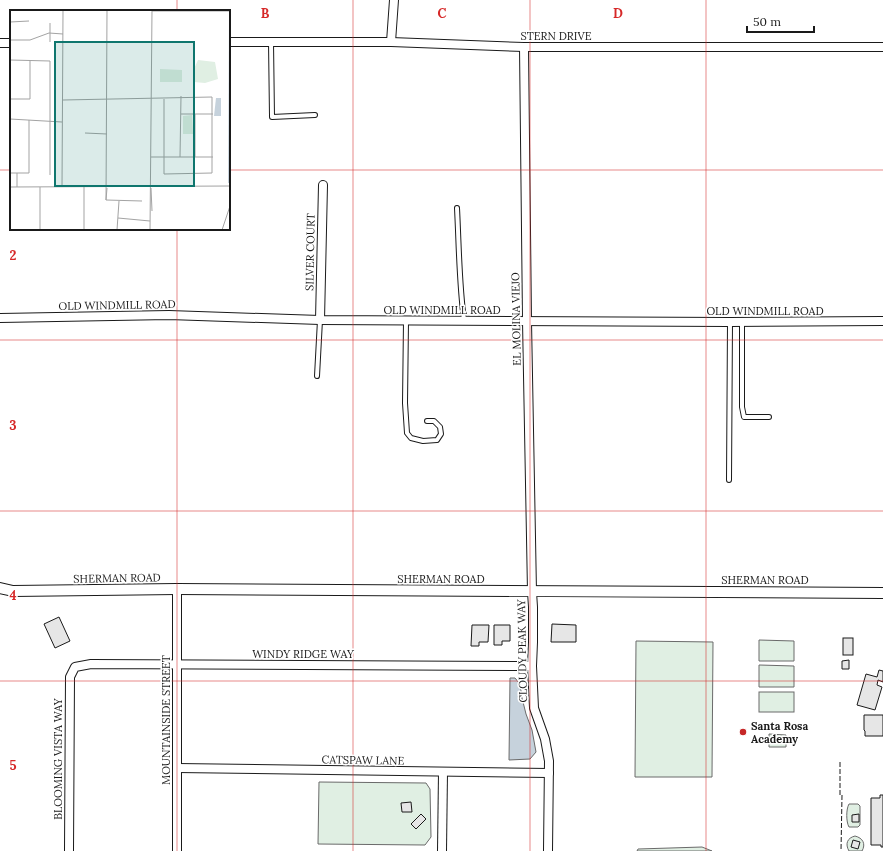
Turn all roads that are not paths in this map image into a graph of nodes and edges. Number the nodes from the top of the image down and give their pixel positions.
1 (394, 0) edge
2 (230, 42) edge
3 (271, 42) junction
4 (391, 42) junction
5 (524, 47) junction
6 (883, 47) edge
7 (315, 115) dead end
8 (323, 185) dead end
9 (457, 208) dead end
10 (0, 318) edge
11 (320, 320) junction
12 (406, 320) junction
13 (464, 321) junction
14 (527, 321) junction
15 (883, 321) edge
16 (730, 322) junction
17 (742, 322) junction
18 (316, 376) dead end
19 (770, 417) dead end
20 (427, 421) dead end
21 (729, 480) dead end
22 (0, 588) edge
23 (177, 589) junction
24 (532, 592) junction
25 (883, 593) edge
26 (177, 664) junction
27 (532, 666) junction
28 (75, 667) joint
29 (177, 768) junction
30 (443, 772) junction
31 (548, 773) junction
32 (69, 851) edge
33 (177, 851) edge
34 (442, 851) edge
35 (548, 851) edge

1 - 4 street
2 - 3 street, STERN DRIVE
3 - 4 street, STERN DRIVE
3 - 7 lane
4 - 5 street, STERN DRIVE
5 - 6 street, STERN DRIVE
5 - 14 street, EL MOLINA VIEJO
8 - 11 street, SILVER COURT
9 - 13 lane
10 - 11 street, OLD WINDMILL ROAD
11 - 12 street, OLD WINDMILL ROAD
11 - 18 lane
12 - 13 street, OLD WINDMILL ROAD
12 - 20 lane
13 - 14 street, OLD WINDMILL ROAD
14 - 16 street, OLD WINDMILL ROAD
14 - 24 street, EL MOLINA VIEJO
15 - 17 street, OLD WINDMILL ROAD
16 - 17 street, OLD WINDMILL ROAD
16 - 21 lane
17 - 19 lane
22 - 23 street, SHERMAN ROAD
23 - 24 street, SHERMAN ROAD
23 - 26 street, MOUNTAINSIDE STREET
24 - 25 street, SHERMAN ROAD
24 - 27 street, CLOUDY PEAK WAY
26 - 27 street, WINDY RIDGE WAY
26 - 28 street, WINDY RIDGE WAY
26 - 29 street, MOUNTAINSIDE STREET
27 - 31 street, CLOUDY PEAK WAY
28 - 32 street, BLOOMING VISTA WAY
29 - 30 street, CATSPAW LANE
29 - 33 street, MOUNTAINSIDE STREET
30 - 31 street, CATSPAW LANE
30 - 34 street
31 - 35 street, CLOUDY PEAK WAY

